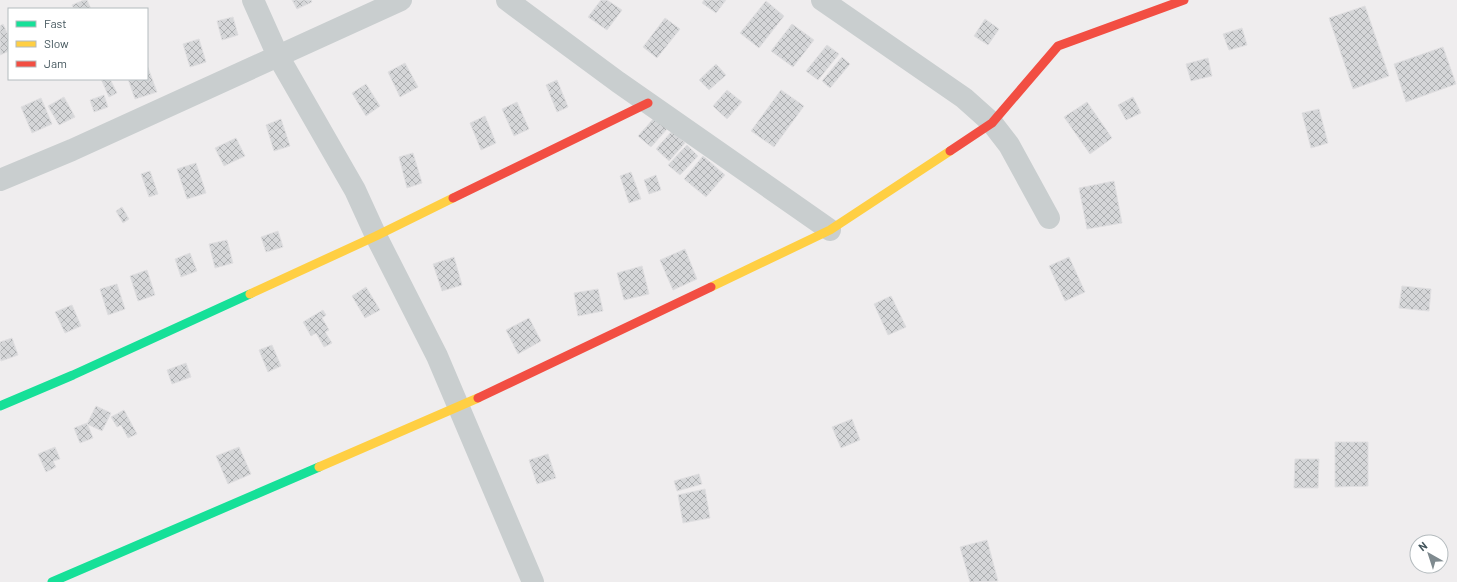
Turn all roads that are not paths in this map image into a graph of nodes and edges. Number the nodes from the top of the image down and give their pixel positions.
1 (253, 0) edge
2 (401, 0) edge
3 (507, 0) edge
4 (822, 0) edge
5 (1184, 0) edge
6 (278, 56) junction
7 (648, 103) junction
8 (992, 123) junction
9 (0, 180) edge
10 (1049, 218) dead end
11 (830, 230) junction
12 (376, 236) junction
13 (0, 406) edge
14 (459, 408) junction
15 (52, 582) edge
16 (533, 582) edge

1 - 6 street
2 - 6 street
3 - 7 street
4 - 8 street
5 - 8 street
6 - 9 street
6 - 12 street
7 - 11 street
7 - 12 street
8 - 10 street
8 - 11 street
11 - 14 street
12 - 13 street
12 - 14 street
14 - 15 street
14 - 16 street

